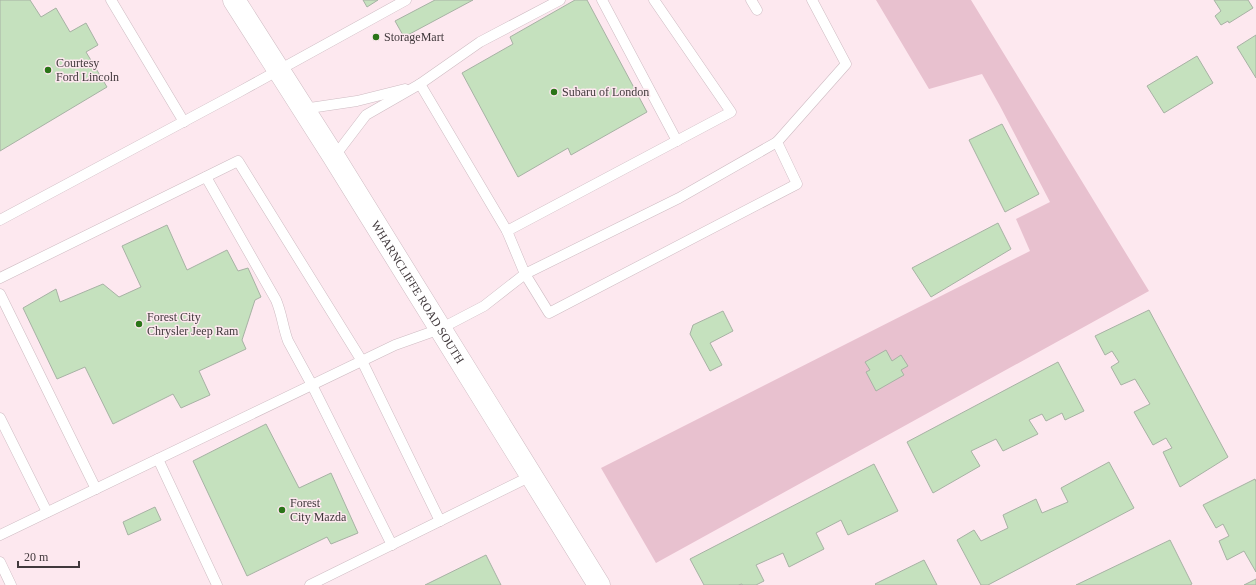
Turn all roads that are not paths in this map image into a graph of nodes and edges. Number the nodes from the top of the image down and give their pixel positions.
1 (112, 0) edge
2 (234, 0) edge
3 (406, 0) edge
4 (560, 0) edge
5 (602, 0) edge
6 (654, 0) edge
7 (751, 0) edge
8 (812, 0) edge
9 (757, 10) dead end
10 (278, 71) junction
11 (420, 84) junction
12 (302, 109) junction
13 (184, 122) junction
14 (677, 141) junction
15 (777, 142) junction
16 (334, 157) junction
17 (206, 177) junction
18 (0, 220) edge
19 (507, 231) junction
20 (525, 274) junction
21 (0, 278) edge
22 (0, 294) edge
23 (440, 329) junction
24 (362, 361) junction
25 (312, 385) junction
26 (0, 418) edge
27 (158, 459) junction
28 (531, 476) junction
29 (96, 489) junction
30 (47, 512) junction
31 (440, 521) junction
32 (0, 535) edge
33 (392, 545) junction
34 (0, 562) edge
35 (11, 585) edge
36 (217, 585) edge
37 (310, 585) edge
38 (599, 585) edge

1 - 13 lane
2 - 10 main road, WHARNCLIFFE ROAD SOUTH
3 - 10 lane
4 - 11 lane
5 - 14 lane
6 - 14 lane
7 - 9 lane
8 - 15 lane
10 - 12 main road, WHARNCLIFFE ROAD SOUTH
10 - 13 lane
11 - 12 lane
11 - 16 lane
11 - 19 lane
12 - 16 main road, WHARNCLIFFE ROAD SOUTH
13 - 18 lane
14 - 19 lane
15 - 20 lane
15 - 20 lane
16 - 23 main road, WHARNCLIFFE ROAD SOUTH
17 - 21 lane
17 - 24 lane
17 - 25 lane
19 - 20 lane
20 - 23 lane
22 - 29 lane
23 - 24 lane
23 - 28 main road, WHARNCLIFFE ROAD SOUTH
24 - 25 lane
24 - 31 lane
25 - 27 lane
25 - 33 lane
26 - 30 lane
27 - 29 lane
27 - 36 lane
28 - 31 lane
28 - 38 main road, WHARNCLIFFE ROAD SOUTH
29 - 30 lane
30 - 32 lane
31 - 33 lane
33 - 37 lane
34 - 35 lane

